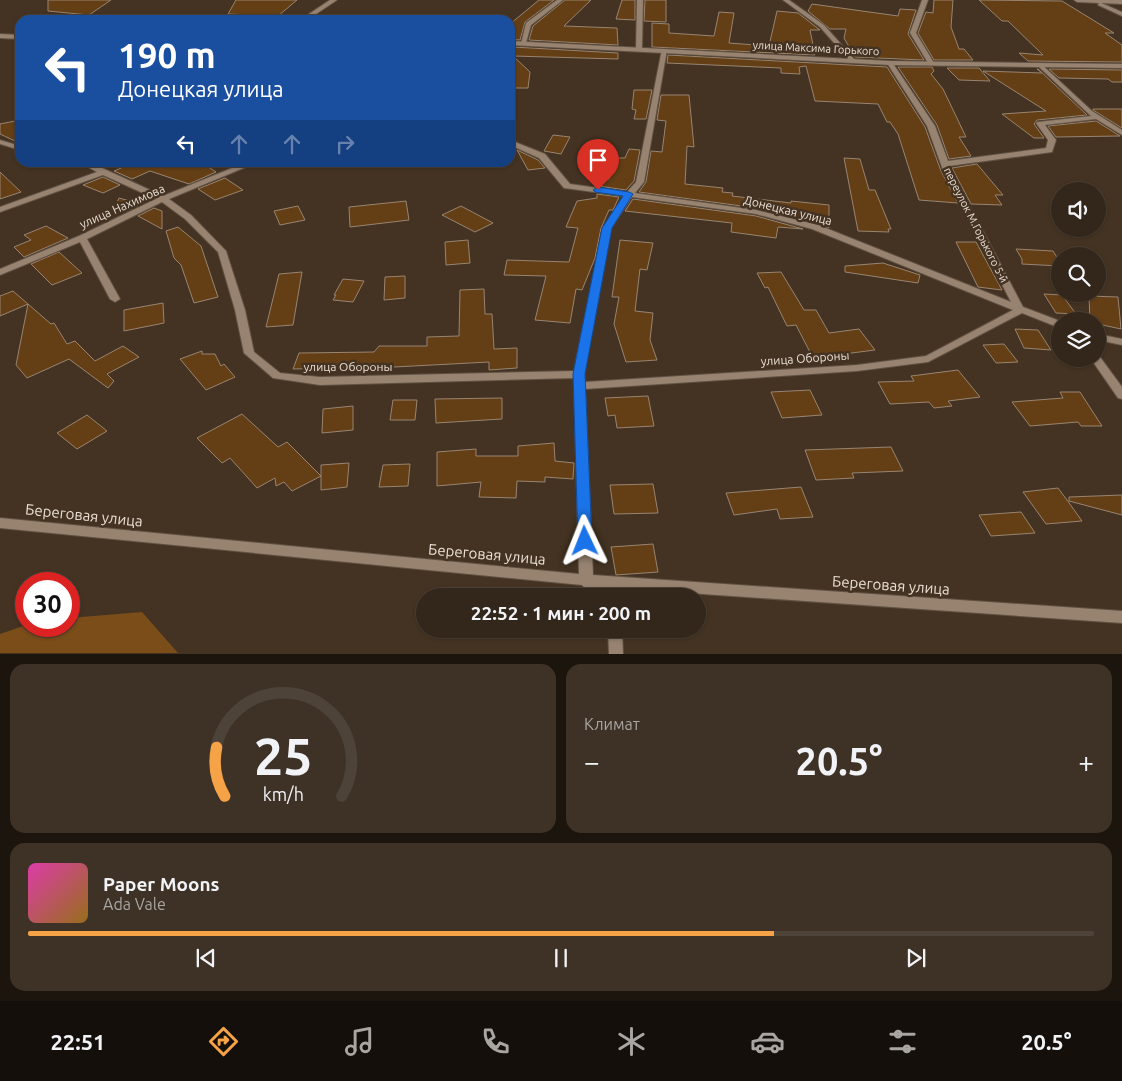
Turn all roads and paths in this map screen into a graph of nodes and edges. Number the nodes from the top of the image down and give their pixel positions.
1 (334, 0) edge
2 (560, 0) edge
3 (640, 0) edge
4 (786, 0) edge
5 (925, 0) edge
6 (1077, 0) edge
7 (1095, 2) junction
8 (1122, 2) edge
9 (1122, 14) edge
10 (312, 15) edge
11 (0, 36) edge
12 (15, 37) edge
13 (515, 43) edge
14 (523, 43) junction
15 (640, 48) junction
16 (664, 50) junction
17 (853, 60) junction
18 (890, 62) junction
19 (931, 63) junction
20 (1040, 65) junction
21 (1122, 66) edge
22 (1098, 118) junction
23 (1122, 133) edge
24 (2, 144) edge
25 (515, 144) edge
26 (15, 147) edge
27 (945, 164) junction
28 (92, 167) edge
29 (243, 167) edge
30 (103, 172) junction
31 (629, 194) junction
32 (163, 199) junction
33 (0, 210) edge
34 (82, 238) junction
35 (0, 272) edge
36 (115, 299) dead end
37 (1020, 310) junction
38 (1051, 322) edge
39 (1106, 339) edge
40 (1122, 342) edge
41 (1102, 367) edge
42 (579, 374) junction
43 (579, 386) junction
44 (1122, 394) edge
45 (0, 523) edge
46 (586, 580) junction
47 (594, 588) edge
48 (1122, 618) edge
49 (615, 638) edge
50 (616, 654) edge

1 - 10 street
2 - 14 street
3 - 15 street
4 - 17 street
5 - 19 street
6 - 7 street
7 - 8 street
7 - 9 street
11 - 12 street
13 - 14 street, улица Максима Горького
14 - 15 street, улица Максима Горького
15 - 16 street, улица Максима Горького
16 - 17 street, улица Максима Горького
16 - 31 street
17 - 18 street, улица Максима Горького
18 - 19 street, улица Максима Горького
18 - 27 street, переулок М.Горького 5-й
19 - 20 street, улица Максима Горького
20 - 21 street, улица Максима Горького
20 - 22 street
22 - 23 street
22 - 27 street
24 - 26 street
25 - 31 street, Донецкая улица
27 - 37 street, переулок М.Горького 5-й
28 - 30 street, улица Обороны
29 - 32 street, улица Нахимова
30 - 32 street, улица Обороны
30 - 33 street
31 - 37 street, Донецкая улица
31 - 42 street
32 - 34 street, улица Нахимова
32 - 42 street, улица Обороны
34 - 35 street, улица Нахимова
34 - 36 street
37 - 38 street, Донецкая улица
37 - 43 street, улица Обороны
39 - 40 street
41 - 44 street
42 - 43 street
43 - 46 street
45 - 46 street, Береговая улица
46 - 47 street
46 - 48 street, Береговая улица
49 - 50 street

